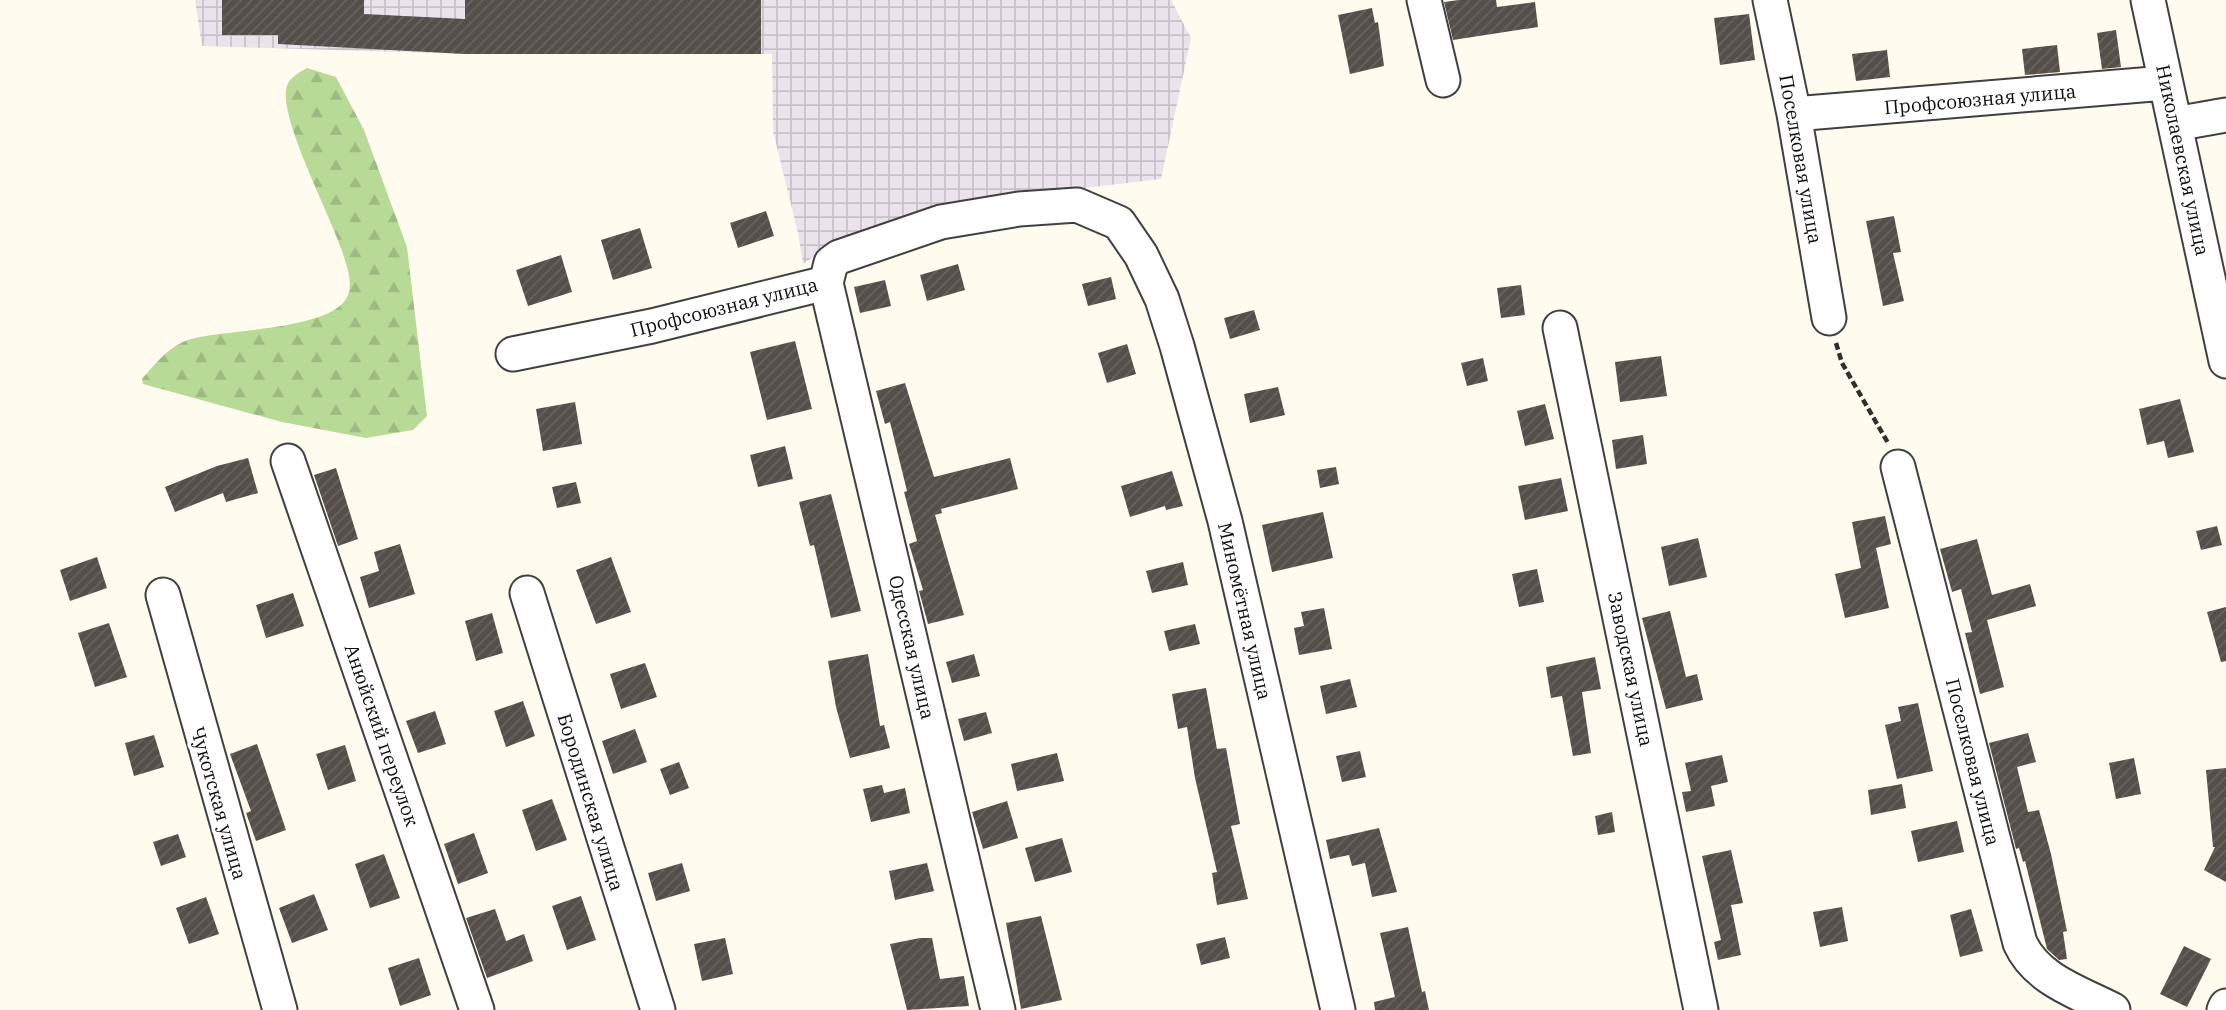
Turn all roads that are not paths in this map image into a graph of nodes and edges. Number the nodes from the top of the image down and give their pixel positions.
1 (1424, 0) edge
2 (1770, 0) edge
3 (2148, 0) edge
4 (1443, 80) dead end
5 (2165, 83) junction
6 (1794, 114) junction
7 (2226, 115) edge
8 (2175, 124) junction
9 (1119, 223) joint
10 (826, 283) junction
11 (1829, 318) road end
12 (1560, 328) dead end
13 (513, 354) dead end
14 (2226, 361) edge
15 (288, 461) dead end
16 (1898, 467) road end
17 (527, 593) dead end
18 (163, 596) dead end
19 (280, 1010) edge
20 (477, 1010) edge
21 (658, 1010) edge
22 (998, 1010) edge
23 (1338, 1010) edge
24 (1702, 1010) edge
25 (2113, 1010) edge

1 - 4 street
2 - 6 street, Поселковая улица
3 - 5 street, Николаевская улица
5 - 6 street, Профсоюзная улица
5 - 8 street, Николаевская улица
6 - 11 street, Поселковая улица
7 - 8 street
8 - 14 street, Николаевская улица
9 - 10 street, Профсоюзная улица
9 - 23 street, Миномётная улица
10 - 13 street, Профсоюзная улица
10 - 22 street, Одесская улица
12 - 24 street, Заводская улица
15 - 20 street, Анюйский переулок
16 - 25 street, Поселковая улица
17 - 21 street, Бородинская улица
18 - 19 street, Чукотская улица

